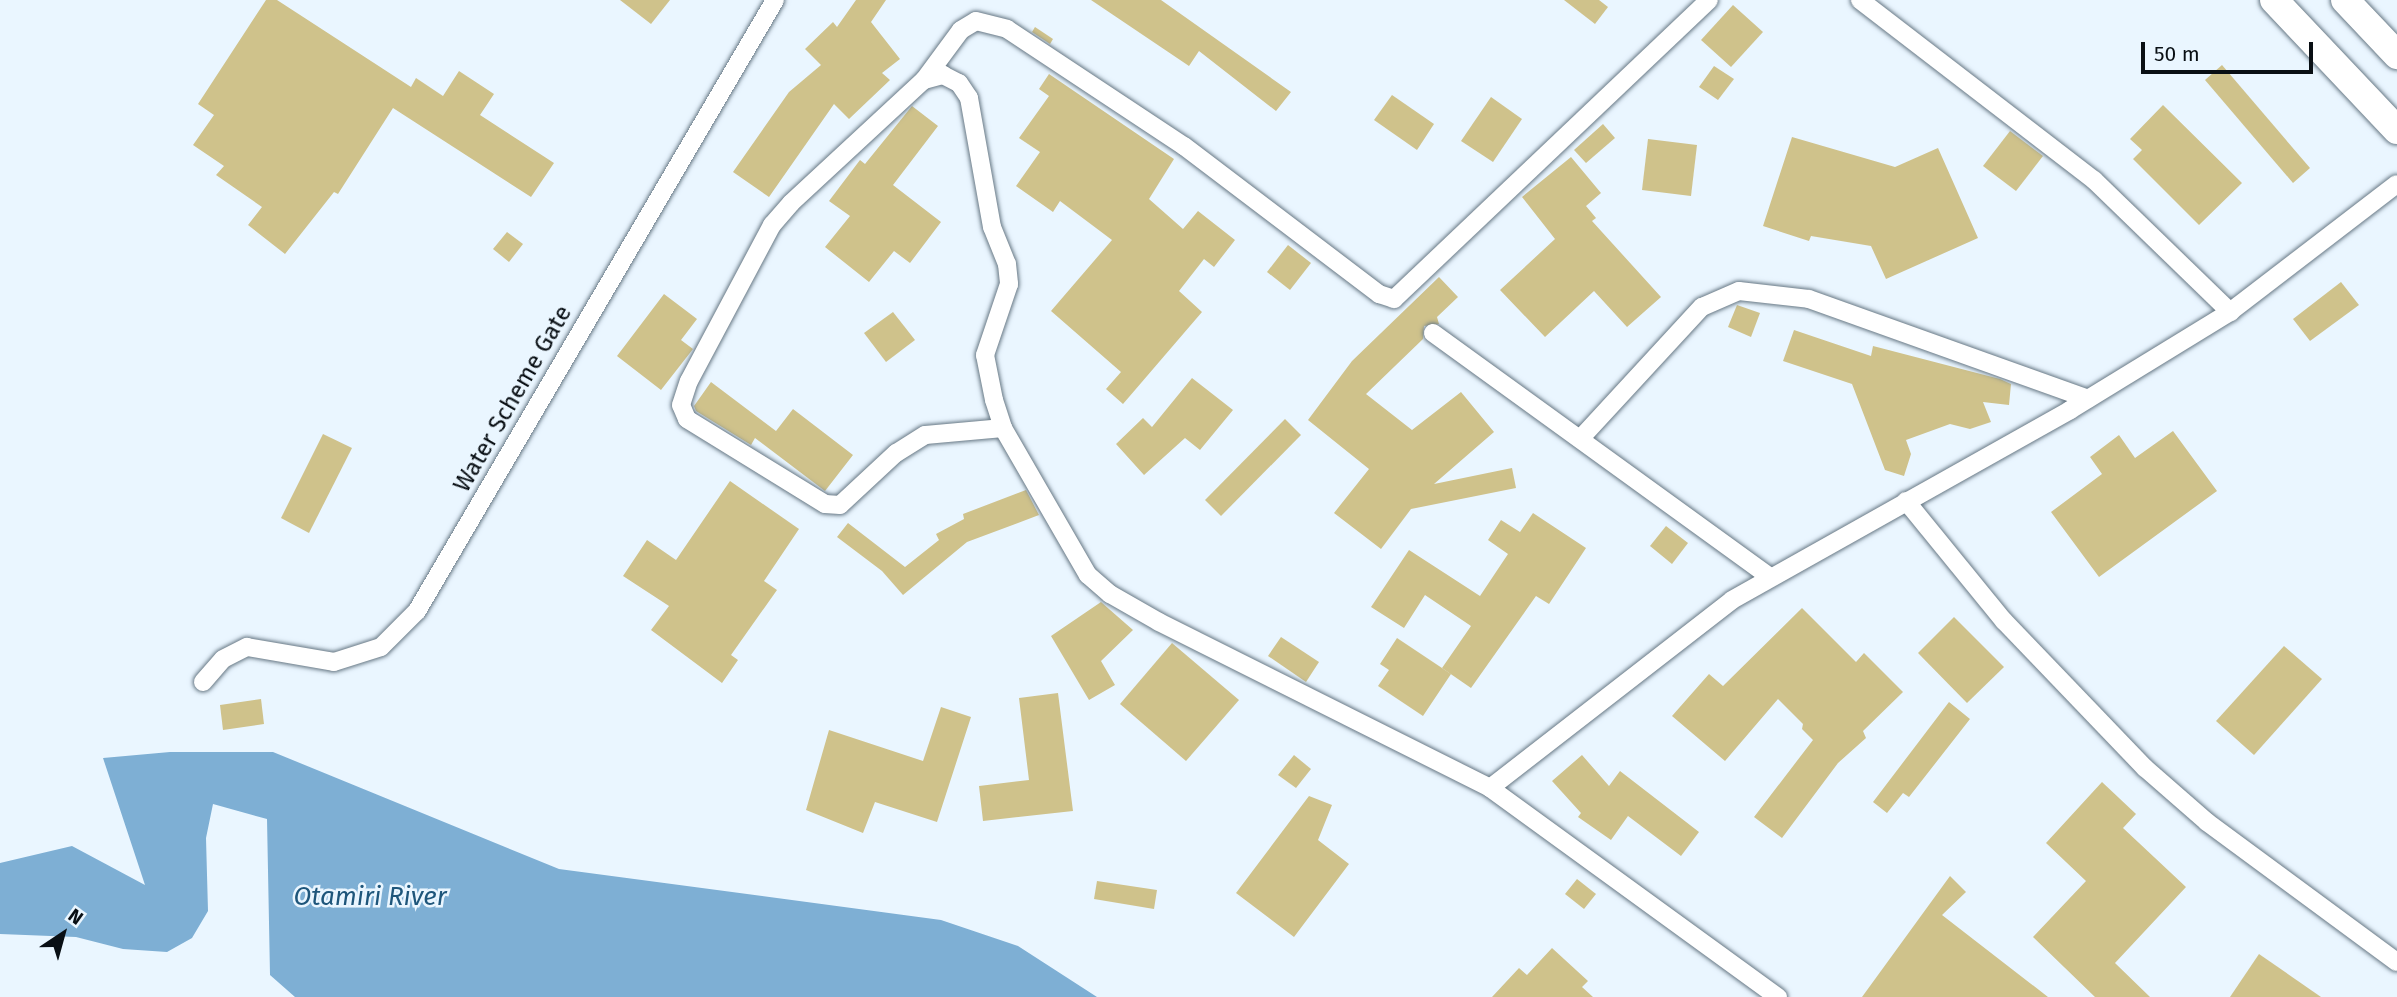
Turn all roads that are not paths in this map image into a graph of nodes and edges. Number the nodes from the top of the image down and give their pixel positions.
1 (775, 0) edge
2 (1709, 0) edge
3 (1860, 0) edge
4 (2274, 0) edge
5 (2345, 0) edge
6 (2397, 55) edge
7 (924, 80) junction
8 (2397, 130) edge
9 (2397, 184) edge
10 (2230, 312) junction
11 (1433, 332) dead end
12 (2088, 399) junction
13 (1003, 428) junction
14 (1580, 439) junction
15 (1906, 501) junction
16 (1770, 577) junction
17 (203, 682) dead end
18 (1490, 788) junction
19 (2397, 962) edge
20 (1778, 997) edge

1 - 17 street, Water Scheme Gate
2 - 7 street
3 - 10 street
4 - 8 main road
5 - 6 main road
7 - 13 street
7 - 13 street
9 - 10 street
10 - 12 street
11 - 14 street
12 - 14 street
12 - 15 street
13 - 18 street
14 - 16 street
15 - 16 street
15 - 19 street
16 - 18 street
18 - 20 street

